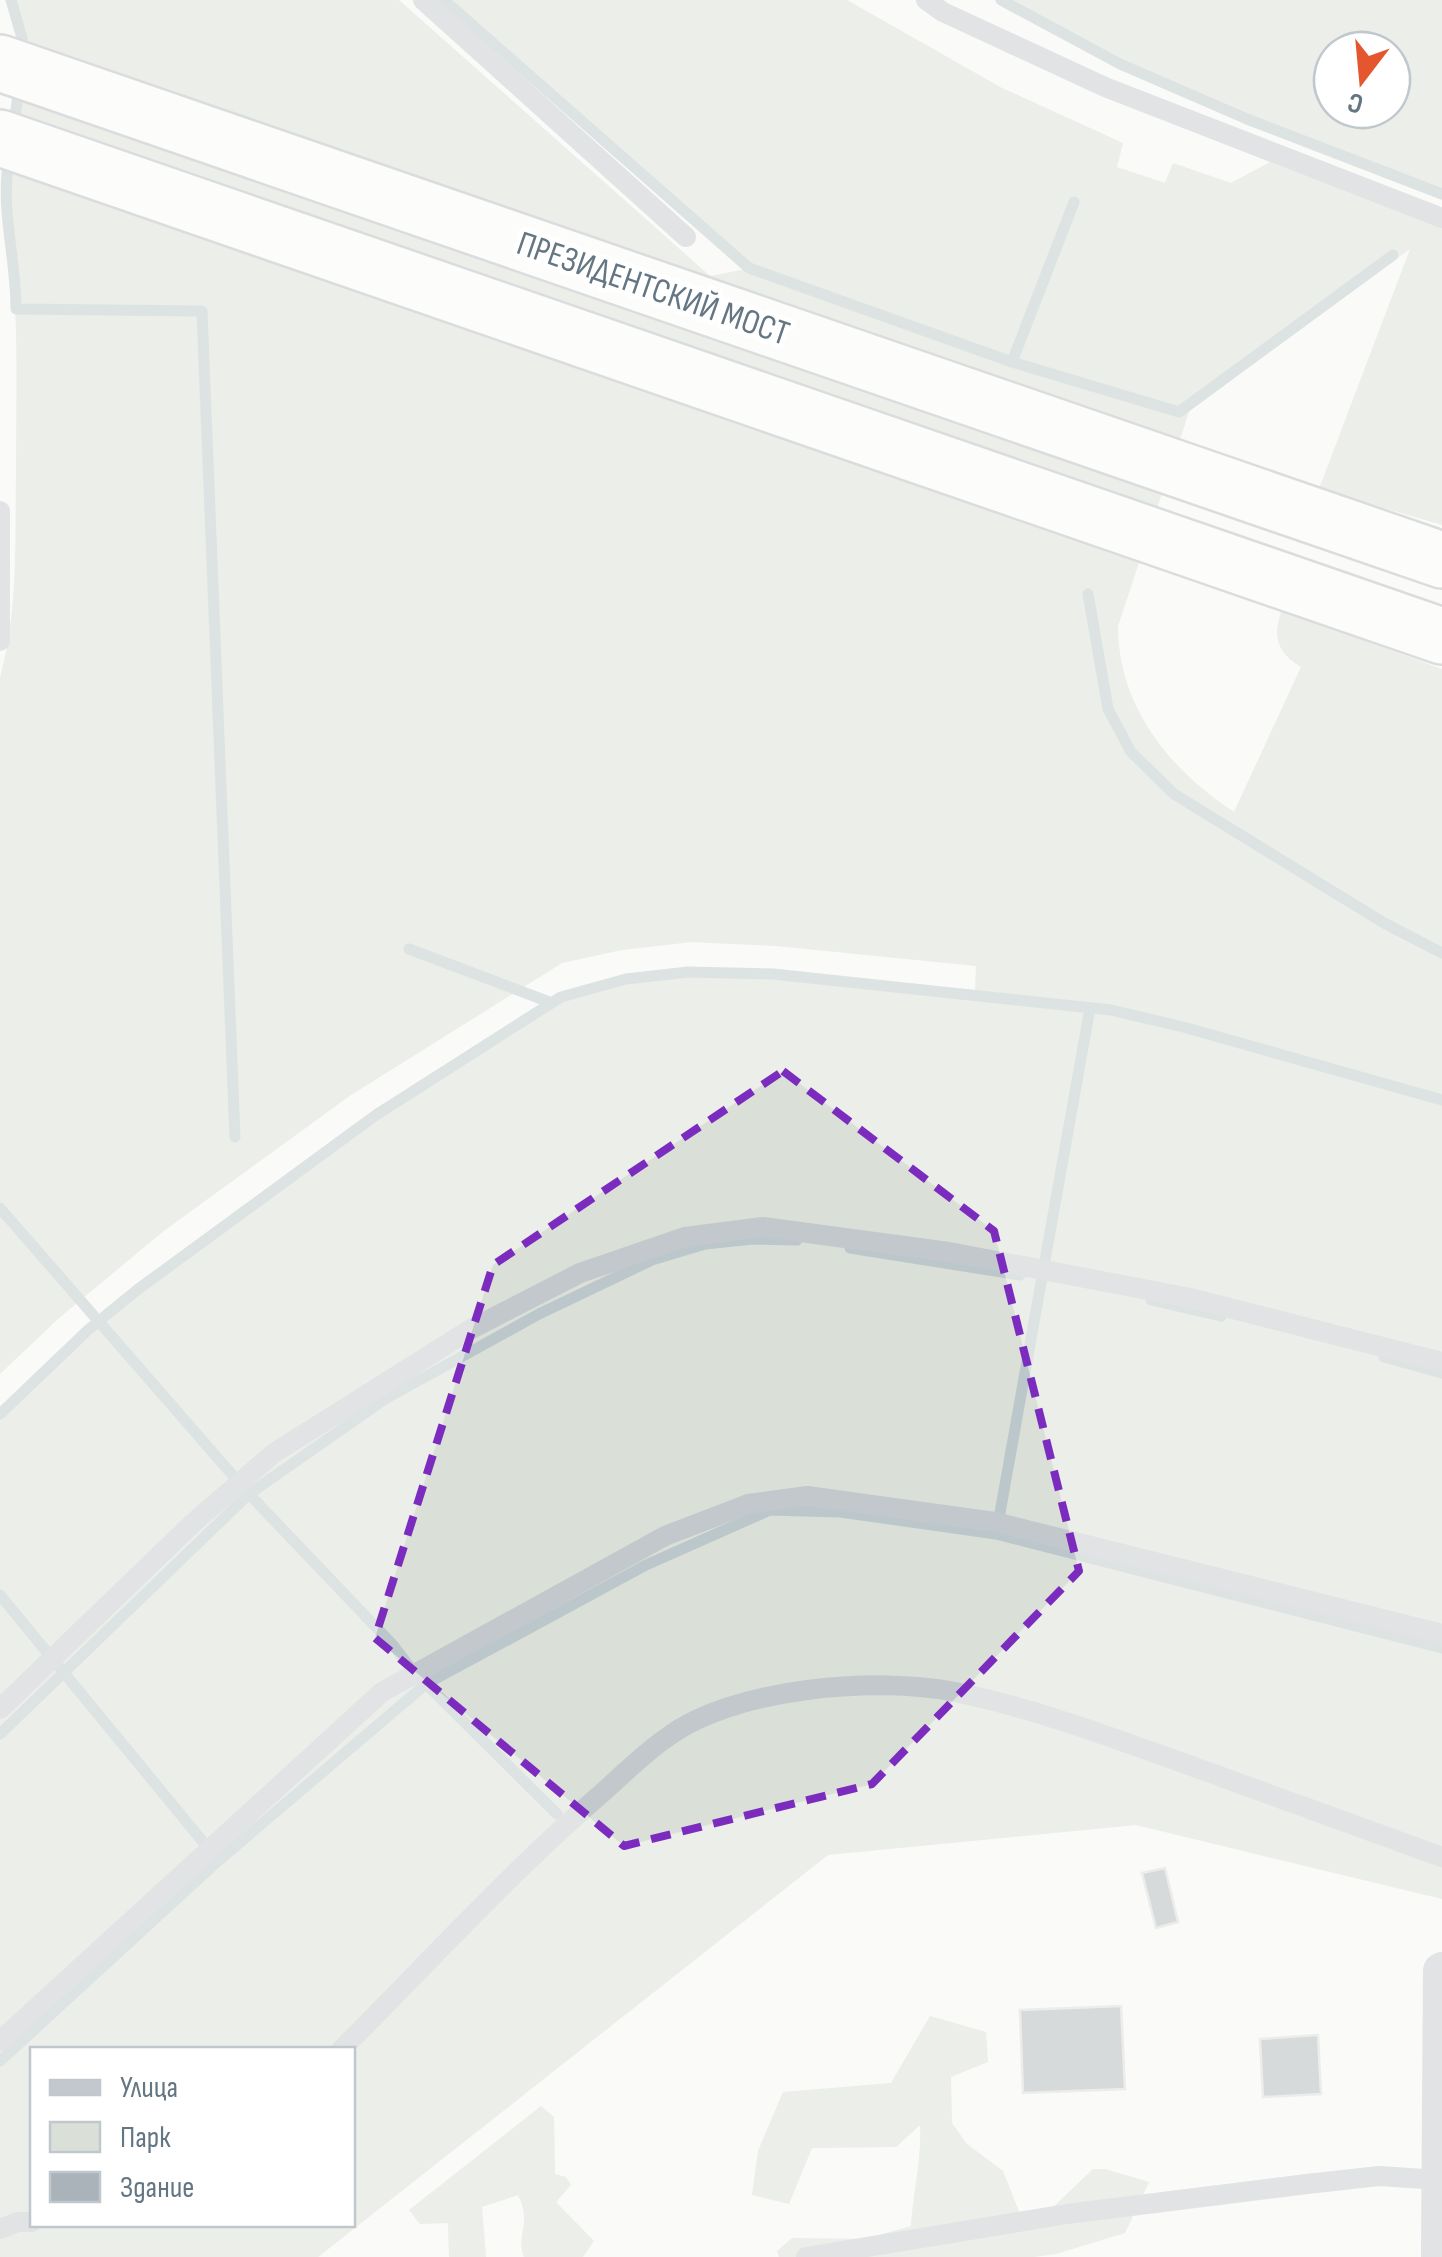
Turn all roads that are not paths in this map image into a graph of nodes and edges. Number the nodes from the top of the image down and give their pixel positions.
1 (423, 0) edge
2 (926, 0) edge
3 (0, 64) edge
4 (0, 138) edge
5 (1442, 218) edge
6 (686, 238) dead end
7 (0, 512) edge
8 (1442, 560) edge
9 (1442, 636) edge
10 (0, 642) edge
11 (1442, 1362) edge
12 (1442, 1634) edge
13 (0, 1709) edge
14 (1442, 1857) edge
15 (1442, 1971) edge
16 (0, 2041) edge
17 (344, 2047) edge
18 (1439, 2180) junction
19 (30, 2222) edge
20 (0, 2229) edge
21 (806, 2257) edge
22 (1440, 2257) edge

1 - 6 lane
2 - 5 lane
3 - 8 highway, ПРЕЗИДЕНТСКИЙ МОСТ
4 - 9 highway, ПРЕЗИДЕНТСКИЙ МОСТ
7 - 10 lane
11 - 13 lane
12 - 16 lane
14 - 17 lane
15 - 18 street
18 - 21 lane
18 - 22 street
19 - 20 lane

